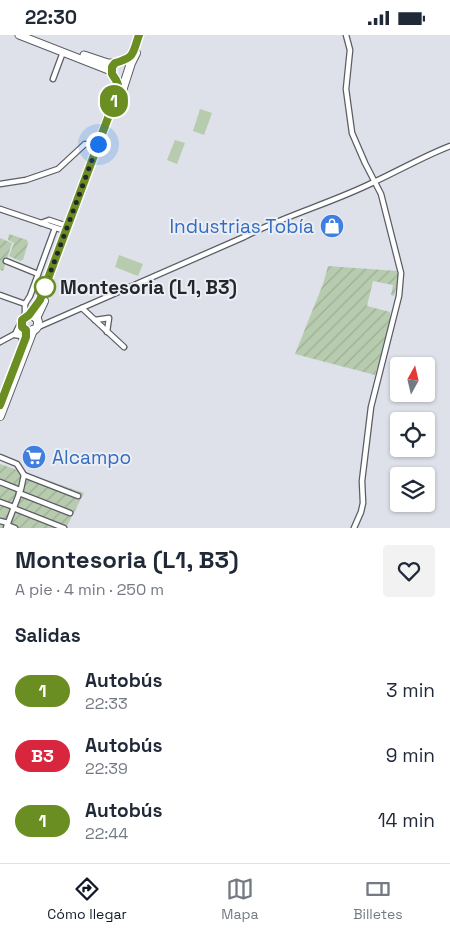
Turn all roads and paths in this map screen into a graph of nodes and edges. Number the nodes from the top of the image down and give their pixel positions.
1 (19, 35) edge
2 (28, 35) edge
3 (139, 35) edge
4 (143, 35) edge
5 (346, 35) edge
6 (63, 52) junction
7 (118, 62) junction
8 (127, 73) junction
9 (113, 75) junction
10 (53, 79) dead end
11 (450, 145) edge
12 (96, 148) junction
13 (375, 182) junction
14 (0, 185) edge
15 (0, 209) edge
16 (41, 223) junction
17 (54, 228) junction
18 (66, 229) junction
19 (6, 261) dead end
20 (38, 274) junction
21 (0, 295) edge
22 (25, 304) junction
23 (82, 309) junction
24 (95, 320) junction
25 (30, 323) junction
26 (107, 332) junction
27 (14, 335) junction
28 (0, 342) edge
29 (23, 344) junction
30 (124, 347) dead end
31 (0, 405) edge
32 (0, 416) edge
33 (0, 457) edge
34 (24, 475) junction
35 (0, 482) edge
36 (20, 492) junction
37 (78, 496) dead end
38 (0, 502) edge
39 (14, 508) junction
40 (70, 513) dead end
41 (0, 521) edge
42 (7, 525) edge
43 (16, 528) edge
44 (64, 528) edge
45 (354, 528) edge

1 - 6 main road
2 - 7 main road
3 - 7 main road
4 - 8 main road
5 - 13 street
6 - 9 main road
6 - 10 street
7 - 8 main road
7 - 9 main road
8 - 9 main road
8 - 25 main road
9 - 12 main road
11 - 13 street
12 - 14 street
12 - 18 main road
13 - 23 street
13 - 45 street
15 - 16 street
16 - 17 street
16 - 18 street
17 - 18 street
17 - 20 street
18 - 25 main road
19 - 20 street
20 - 22 street
21 - 22 street
22 - 25 street
23 - 24 street
23 - 25 street
24 - 26 street
24 - 26 street
25 - 27 street
25 - 29 main road
25 - 32 main road
26 - 30 street
27 - 28 street
27 - 29 street
29 - 31 main road
33 - 34 street
34 - 36 street
34 - 37 street
35 - 36 street
36 - 39 street
36 - 40 street
38 - 39 street
39 - 42 street
39 - 44 street
41 - 42 street
42 - 43 street

